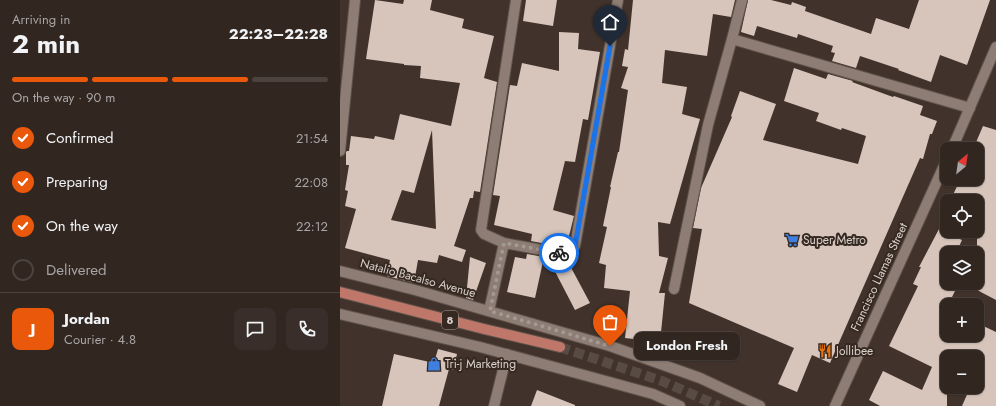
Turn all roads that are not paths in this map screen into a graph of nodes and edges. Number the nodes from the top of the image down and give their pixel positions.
1 (355, 0) edge
2 (516, 0) edge
3 (618, 0) edge
4 (742, 0) edge
5 (732, 39) junction
6 (996, 47) edge
7 (970, 108) junction
8 (955, 142) edge
9 (340, 151) edge
10 (940, 174) edge
11 (504, 243) junction
12 (340, 271) edge
13 (674, 289) dead end
14 (340, 292) edge
15 (490, 311) junction
16 (340, 314) edge
17 (560, 347) tunnel mouth
18 (507, 354) junction
19 (494, 406) edge
20 (680, 406) edge
21 (760, 406) edge
22 (835, 406) edge

1 - 9 street
2 - 11 street
3 - 11 street
4 - 5 street
5 - 7 street
5 - 13 street
6 - 7 street
7 - 8 street
10 - 22 street, Francisco Llamas Street
11 - 15 street
12 - 15 street, Natalio Bacalso Avenue / 8
14 - 17 main road, 8
15 - 21 street, Natalio Bacalso Avenue / 8
16 - 18 street, 8
18 - 19 street
18 - 20 street, 8

